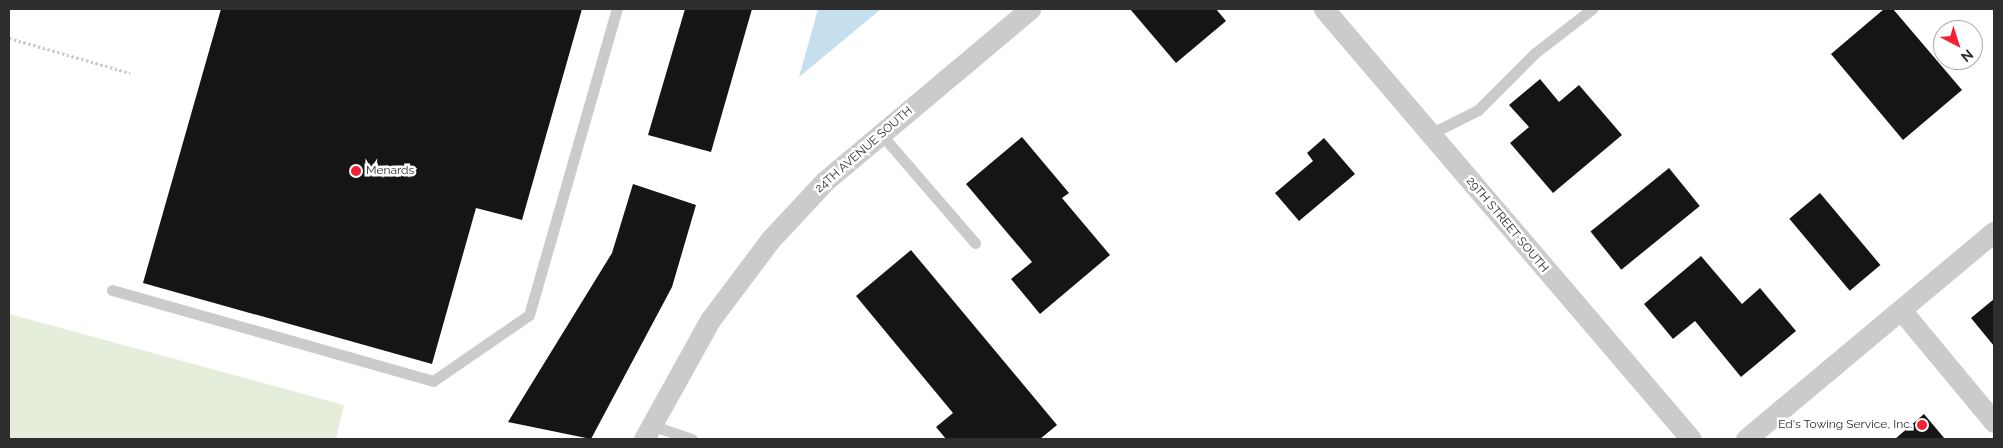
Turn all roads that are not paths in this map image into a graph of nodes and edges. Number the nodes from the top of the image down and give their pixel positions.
1 (617, 9) edge
2 (1030, 9) edge
3 (1324, 9) edge
4 (1592, 9) edge
5 (881, 134) junction
6 (1430, 134) junction
7 (1994, 232) edge
8 (975, 243) dead end
9 (112, 290) dead end
10 (1901, 310) junction
11 (1993, 418) edge
12 (647, 432) edge
13 (692, 439) edge
14 (1691, 439) edge
15 (1746, 439) edge

1 - 9 lane
2 - 5 street, 24TH AVENUE SOUTH
3 - 6 street, 29TH STREET SOUTH
4 - 6 lane
5 - 8 lane
5 - 12 street, 24TH AVENUE SOUTH
6 - 14 street, 29TH STREET SOUTH
7 - 10 street
10 - 11 street
10 - 15 street
12 - 13 lane

